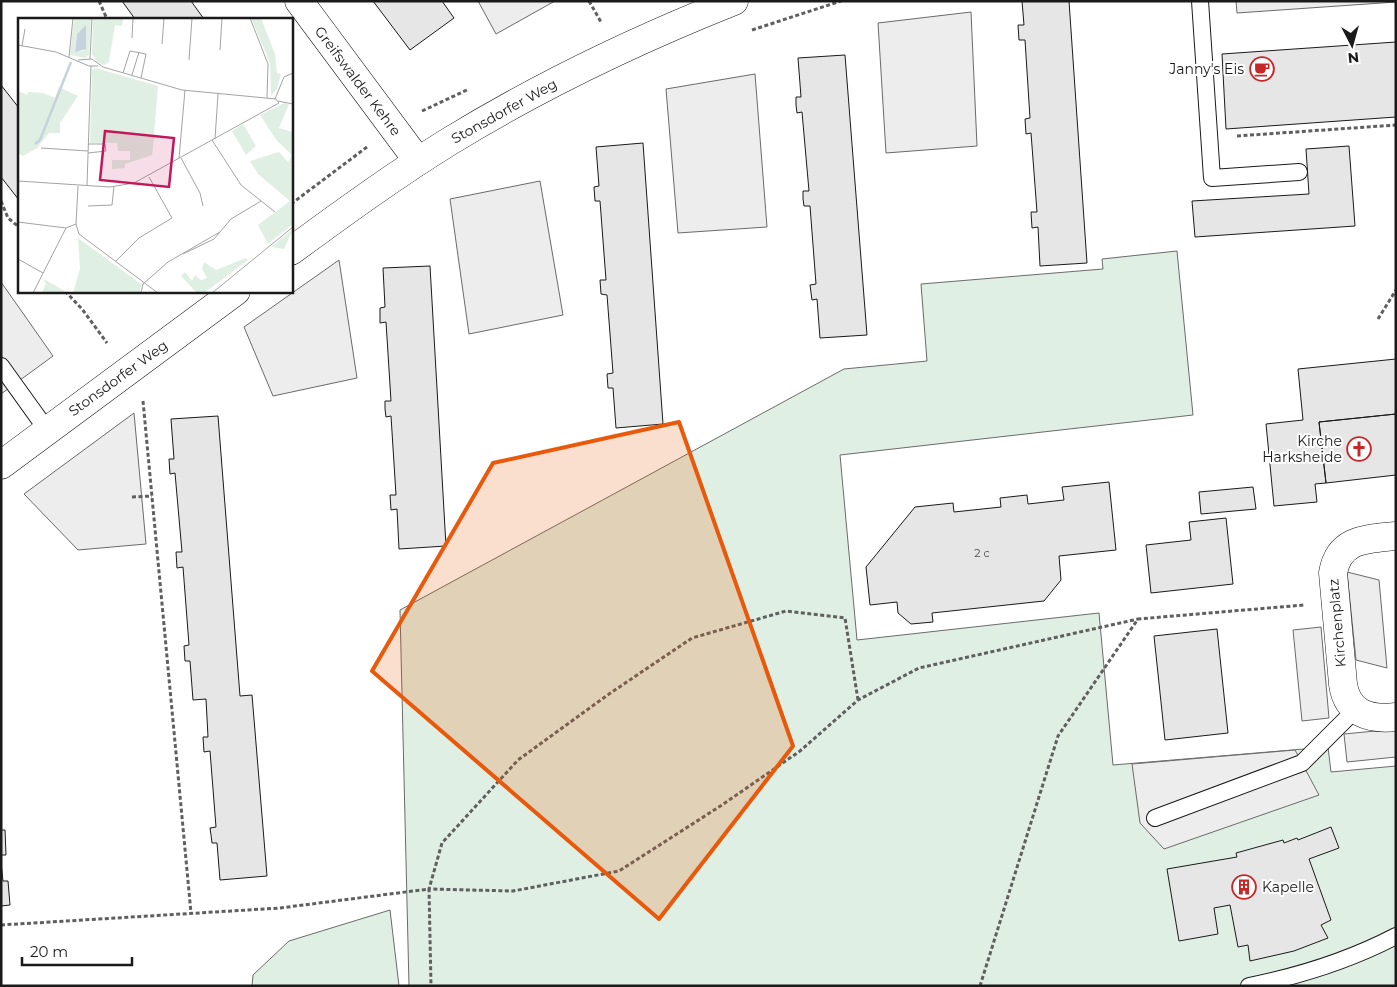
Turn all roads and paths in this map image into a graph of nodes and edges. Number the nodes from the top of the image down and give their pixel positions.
1 (99, 1) edge
2 (299, 1) edge
3 (589, 1) edge
4 (734, 1) edge
5 (841, 1) edge
6 (1200, 1) edge
7 (106, 18) edge
8 (603, 24) dead end
9 (749, 31) dead end
10 (1396, 125) edge
11 (1210, 138) junction
12 (418, 161) junction
13 (1300, 172) dead end
14 (1, 201) edge
15 (18, 226) edge
16 (292, 250) edge
17 (1396, 290) edge
18 (66, 292) edge
19 (235, 292) edge
20 (1378, 319) dead end
21 (107, 343) dead end
22 (1, 366) edge
23 (143, 399) dead end
24 (47, 430) junction
25 (1, 465) edge
26 (152, 496) junction
27 (132, 497) dead end
28 (1396, 536) edge
29 (1335, 602) junction
30 (1138, 619) junction
31 (858, 700) junction
32 (1356, 709) junction
33 (1396, 717) edge
34 (1155, 818) dead end
35 (429, 890) junction
36 (191, 913) junction
37 (1, 925) edge
38 (1396, 936) edge
39 (431, 986) edge
40 (980, 986) edge
41 (1249, 986) edge

1 - 7 path
2 - 12 main road, Greifswalder Kehre
3 - 8 path
4 - 12 main road, Stonsdorfer Weg
5 - 9 path
6 - 11 lane
10 - 11 path
11 - 13 lane
12 - 16 main road, Stonsdorfer Weg
14 - 15 path
17 - 20 path
18 - 21 path
19 - 24 main road, Stonsdorfer Weg
22 - 24 lane
23 - 26 path
24 - 25 main road, Stonsdorfer Weg
26 - 27 path
26 - 36 path
28 - 29 main road, Kirchenplatz
29 - 30 path
29 - 32 main road, Kirchenplatz
30 - 31 path
30 - 40 path
31 - 35 path
31 - 35 path
32 - 33 main road
32 - 34 lane
35 - 36 path
35 - 39 path
36 - 37 path
38 - 41 lane

